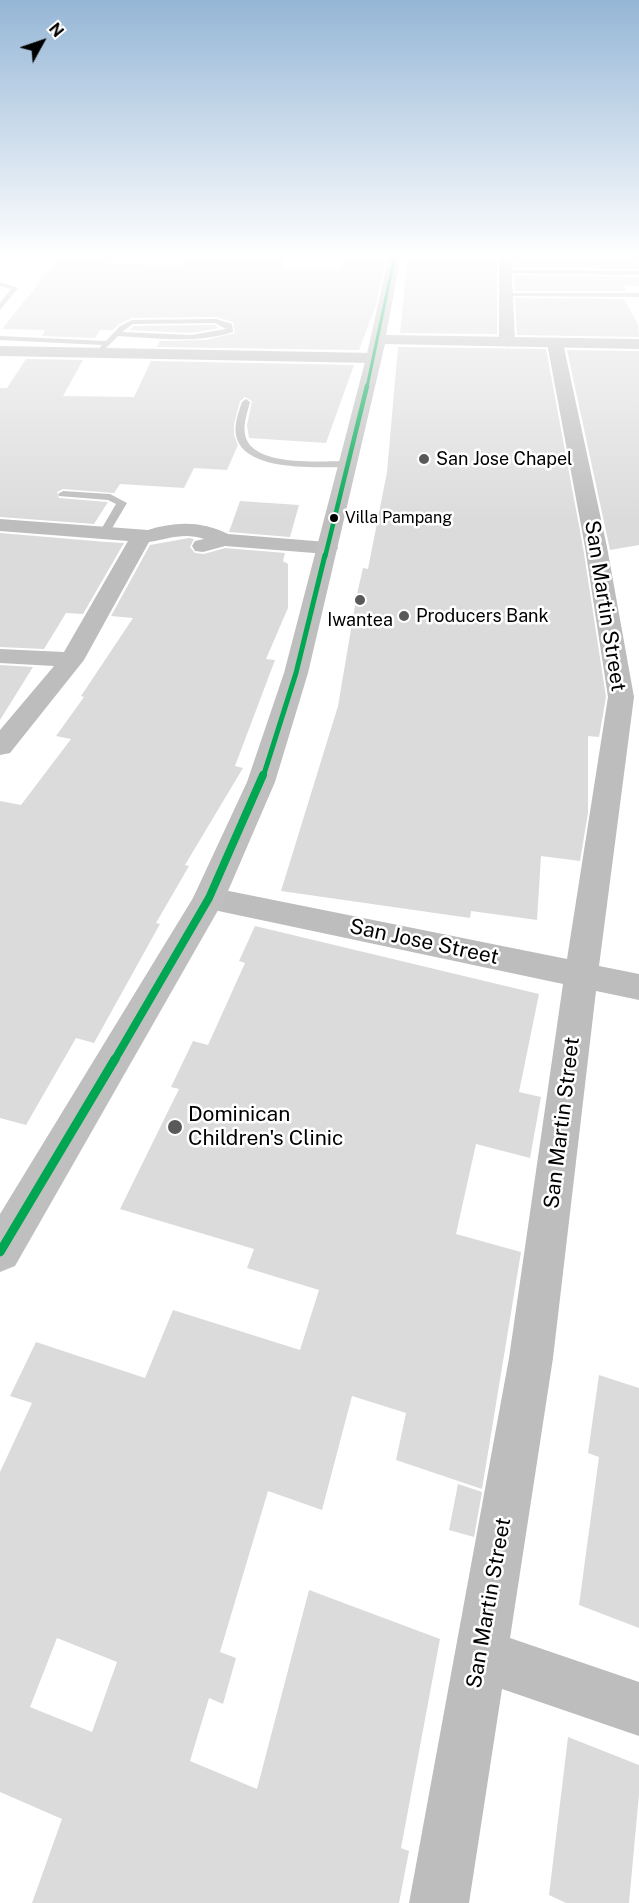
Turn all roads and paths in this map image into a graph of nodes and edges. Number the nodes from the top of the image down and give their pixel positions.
1 (555, 343) edge
2 (56, 344) edge
3 (108, 344) edge
4 (377, 344) edge
5 (468, 344) edge
6 (623, 344) edge
7 (639, 344) edge
8 (104, 348) junction
9 (376, 348) junction
10 (0, 351) edge
11 (246, 402) dead end
12 (346, 464) junction
13 (63, 494) dead end
14 (0, 525) edge
15 (104, 533) junction
16 (146, 536) junction
17 (327, 548) junction
18 (0, 656) edge
19 (72, 660) junction
20 (0, 747) edge
21 (209, 898) junction
22 (581, 974) junction
23 (639, 987) edge
24 (0, 1252) edge
25 (480, 1655) junction
26 (639, 1709) edge
27 (439, 1903) edge

1 - 22 street, San Martin Street
2 - 8 lane
3 - 8 lane
4 - 9 main road
5 - 9 main road
6 - 7 main road
8 - 9 street
8 - 10 street
9 - 12 main road
11 - 12 lane
12 - 17 main road
13 - 15 lane
14 - 15 street
15 - 16 street
16 - 17 street
16 - 19 street
17 - 21 main road
18 - 19 street
19 - 20 street
21 - 22 street, San Jose Street
21 - 24 main road
22 - 23 street, San Jose Street
22 - 25 street, San Martin Street
25 - 26 street
25 - 27 street, San Martin Street

